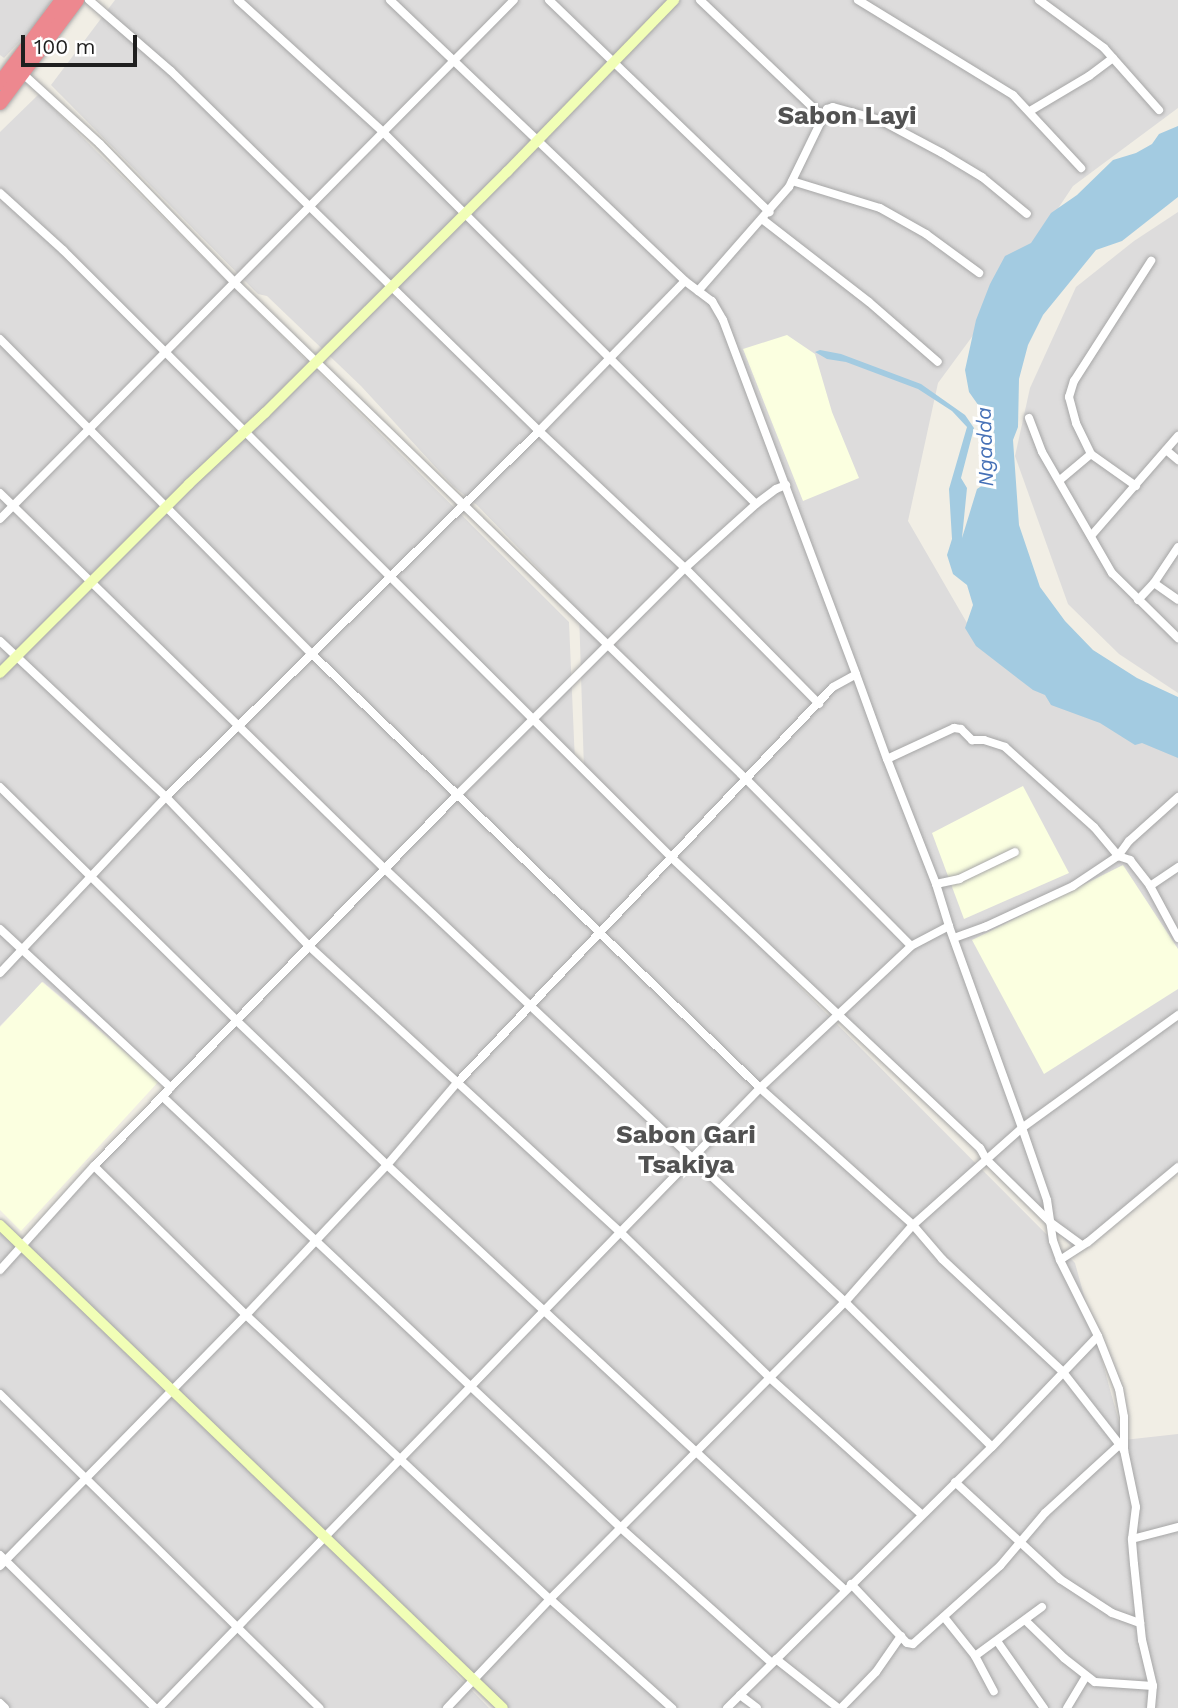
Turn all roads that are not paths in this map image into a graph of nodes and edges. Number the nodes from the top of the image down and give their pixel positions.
1 (62, 0) edge
2 (77, 0) edge
3 (89, 0) edge
4 (238, 0) edge
5 (390, 0) edge
6 (514, 0) edge
7 (549, 0) edge
8 (674, 0) edge
9 (701, 0) edge
10 (858, 0) edge
11 (1039, 0) edge
12 (1113, 58) junction
13 (455, 60) junction
14 (614, 62) junction
15 (22, 73) junction
16 (0, 83) edge
17 (0, 103) edge
18 (1159, 110) dead end
19 (1030, 111) junction
20 (823, 117) junction
21 (384, 132) junction
22 (540, 139) junction
23 (1081, 169) dead end
24 (792, 181) junction
25 (0, 193) edge
26 (310, 208) junction
27 (769, 212) junction
28 (466, 213) junction
29 (1027, 214) dead end
30 (762, 219) junction
31 (1150, 261) dead end
32 (979, 273) dead end
33 (685, 281) junction
34 (234, 282) junction
35 (390, 286) junction
36 (698, 291) junction
37 (0, 339) edge
38 (164, 353) junction
39 (608, 359) junction
40 (316, 362) junction
41 (938, 362) dead end
42 (1028, 418) dead end
43 (91, 429) junction
44 (539, 431) junction
45 (244, 432) junction
46 (1178, 436) edge
47 (1166, 450) junction
48 (1091, 454) junction
49 (1178, 460) edge
50 (1060, 480) junction
51 (786, 485) junction
52 (1136, 486) junction
53 (0, 493) edge
54 (13, 505) junction
55 (463, 505) junction
56 (756, 505) junction
57 (167, 507) junction
58 (0, 519) edge
59 (1091, 536) junction
60 (1178, 547) edge
61 (685, 568) junction
62 (390, 575) junction
63 (91, 582) junction
64 (1154, 583) junction
65 (1138, 600) junction
66 (1178, 600) edge
67 (1178, 639) edge
68 (0, 641) edge
69 (607, 647) junction
70 (312, 654) junction
71 (17, 657) junction
72 (0, 673) edge
73 (856, 674) junction
74 (819, 704) junction
75 (533, 721) junction
76 (240, 725) junction
77 (887, 760) junction
78 (747, 780) junction
79 (0, 787) edge
80 (457, 795) junction
81 (166, 797) junction
82 (1178, 797) edge
83 (1174, 810) edge
84 (1015, 852) dead end
85 (1118, 856) junction
86 (673, 859) junction
87 (1178, 867) edge
88 (386, 870) junction
89 (89, 877) junction
90 (936, 884) junction
91 (1150, 886) junction
92 (949, 926) junction
93 (0, 929) edge
94 (601, 935) junction
95 (954, 937) junction
96 (1178, 939) edge
97 (911, 946) junction
98 (310, 947) junction
99 (23, 951) junction
100 (0, 973) edge
101 (531, 1006) junction
102 (839, 1013) junction
103 (1178, 1015) edge
104 (238, 1023) junction
105 (456, 1084) junction
106 (171, 1088) junction
107 (760, 1088) junction
108 (163, 1097) junction
109 (1022, 1128) junction
110 (690, 1159) junction
111 (986, 1159) junction
112 (387, 1165) junction
113 (94, 1166) junction
114 (1178, 1167) edge
115 (1050, 1222) junction
116 (0, 1225) edge
117 (913, 1225) junction
118 (619, 1231) junction
119 (316, 1241) junction
120 (1082, 1245) junction
121 (23, 1248) junction
122 (1060, 1260) junction
123 (0, 1270) edge
124 (845, 1302) junction
125 (544, 1309) junction
126 (246, 1315) junction
127 (1098, 1335) junction
128 (1063, 1373) junction
129 (770, 1378) junction
130 (472, 1384) junction
131 (170, 1390) junction
132 (0, 1394) edge
133 (992, 1447) junction
134 (1121, 1448) junction
135 (695, 1453) junction
136 (401, 1458) junction
137 (85, 1478) junction
138 (956, 1482) junction
139 (921, 1514) junction
140 (1178, 1527) edge
141 (622, 1529) junction
142 (325, 1537) junction
143 (1132, 1539) junction
144 (1021, 1544) junction
145 (2, 1561) edge
146 (848, 1587) junction
147 (550, 1599) junction
148 (1042, 1607) dead end
149 (944, 1617) junction
150 (1026, 1621) junction
151 (1140, 1623) junction
152 (239, 1628) junction
153 (901, 1636) junction
154 (997, 1641) junction
155 (975, 1656) junction
156 (774, 1661) junction
157 (1086, 1676) junction
158 (474, 1680) junction
159 (1153, 1686) junction
160 (995, 1691) dead end
161 (740, 1695) junction
162 (0, 1703) edge
163 (5, 1708) edge
164 (157, 1708) edge
165 (319, 1708) edge
166 (447, 1708) edge
167 (503, 1708) edge
168 (672, 1708) edge
169 (727, 1708) edge
170 (757, 1708) edge
171 (840, 1708) edge
172 (1044, 1708) edge
173 (1067, 1708) edge
174 (1151, 1708) edge

1 - 16 highway
2 - 15 highway
3 - 26 street
4 - 21 street
5 - 13 street
6 - 13 street
7 - 14 street
8 - 14 main road
9 - 20 street
10 - 19 street
11 - 12 street
12 - 18 street
12 - 19 street
13 - 21 street
13 - 22 street
14 - 22 main road
14 - 27 street
15 - 17 highway
15 - 34 street
19 - 23 street
20 - 24 street
20 - 29 street
21 - 26 street
21 - 28 street
22 - 28 main road
22 - 33 street
24 - 27 street
24 - 32 street
25 - 38 street
26 - 34 street
26 - 35 street
27 - 30 street
28 - 35 main road
28 - 39 street
30 - 36 street
30 - 41 street
31 - 48 street
33 - 36 street
33 - 39 street
34 - 38 street
34 - 40 street
35 - 40 main road
35 - 44 street
36 - 51 street
37 - 43 street
38 - 43 street
38 - 45 street
39 - 44 street
39 - 56 street
40 - 45 main road
40 - 55 street
42 - 50 street
43 - 54 street
43 - 57 street
44 - 55 street
44 - 61 street
45 - 57 main road
45 - 62 street
46 - 47 street
47 - 49 street
47 - 52 street
48 - 50 street
48 - 52 street
50 - 59 street
51 - 56 street
51 - 73 street
52 - 59 street
53 - 54 street
54 - 58 street
54 - 63 street
55 - 62 street
55 - 69 street
56 - 61 street
57 - 63 main road
57 - 70 street
59 - 65 street
60 - 64 street
61 - 69 street
61 - 74 street
62 - 70 street
62 - 75 street
63 - 71 main road
63 - 76 street
64 - 65 street
64 - 66 street
65 - 67 street
68 - 71 street
69 - 75 street
69 - 78 street
70 - 76 street
70 - 80 street
71 - 72 main road
71 - 81 street
73 - 74 street
73 - 77 street
74 - 78 street
75 - 80 street
75 - 86 street
76 - 81 street
76 - 88 street
77 - 85 street
77 - 90 street
78 - 86 street
78 - 97 street
79 - 89 street
80 - 88 street
80 - 94 street
81 - 89 street
81 - 98 street
82 - 83 street
83 - 85 street
84 - 90 street
85 - 91 street
85 - 95 street
86 - 94 street
86 - 102 street
87 - 91 street
88 - 98 street
88 - 101 street
89 - 99 street
89 - 104 street
90 - 92 street
91 - 96 street
92 - 95 street
92 - 97 street
93 - 99 street
94 - 101 street
94 - 107 street
95 - 109 street
97 - 102 street
98 - 104 street
98 - 105 street
99 - 100 street
99 - 106 street
101 - 105 street
101 - 110 street
102 - 107 street
102 - 111 street
103 - 109 street
104 - 106 street
104 - 112 street
105 - 112 street
105 - 118 street
106 - 108 street
107 - 110 street
107 - 117 street
108 - 113 street
108 - 119 street
109 - 111 street
109 - 115 street
110 - 118 street
110 - 124 street
111 - 115 street
111 - 117 street
112 - 119 street
112 - 125 street
113 - 121 street
113 - 126 street
114 - 120 street
115 - 120 street
115 - 122 street
116 - 121 main road
117 - 124 street
117 - 128 street
118 - 125 street
118 - 129 street
119 - 126 street
119 - 130 street
120 - 122 street
121 - 123 street
121 - 131 main road
122 - 127 street
124 - 129 street
124 - 133 street
125 - 130 street
125 - 135 street
126 - 131 street
126 - 136 street
127 - 128 street
127 - 134 street
128 - 133 street
128 - 134 street
129 - 135 street
129 - 139 street
130 - 136 street
130 - 141 street
131 - 137 street
131 - 142 main road
132 - 137 street
133 - 138 street
134 - 143 street
134 - 144 street
135 - 141 street
135 - 146 street
136 - 142 street
136 - 147 street
137 - 145 street
137 - 152 street
138 - 139 street
138 - 144 street
139 - 146 street
140 - 143 street
141 - 147 street
141 - 156 street
142 - 152 street
142 - 158 main road
143 - 151 street
144 - 149 street
144 - 151 street
145 - 164 street
146 - 153 street
146 - 156 street
147 - 158 street
147 - 168 street
148 - 150 street
149 - 153 street
149 - 155 street
150 - 154 street
150 - 157 street
151 - 159 street
152 - 164 street
152 - 165 street
153 - 171 street
154 - 155 street
154 - 172 street
155 - 160 street
156 - 161 street
156 - 171 street
157 - 159 street
157 - 173 street
158 - 166 street
158 - 167 main road
159 - 174 street
161 - 169 street
161 - 170 street
162 - 163 street

